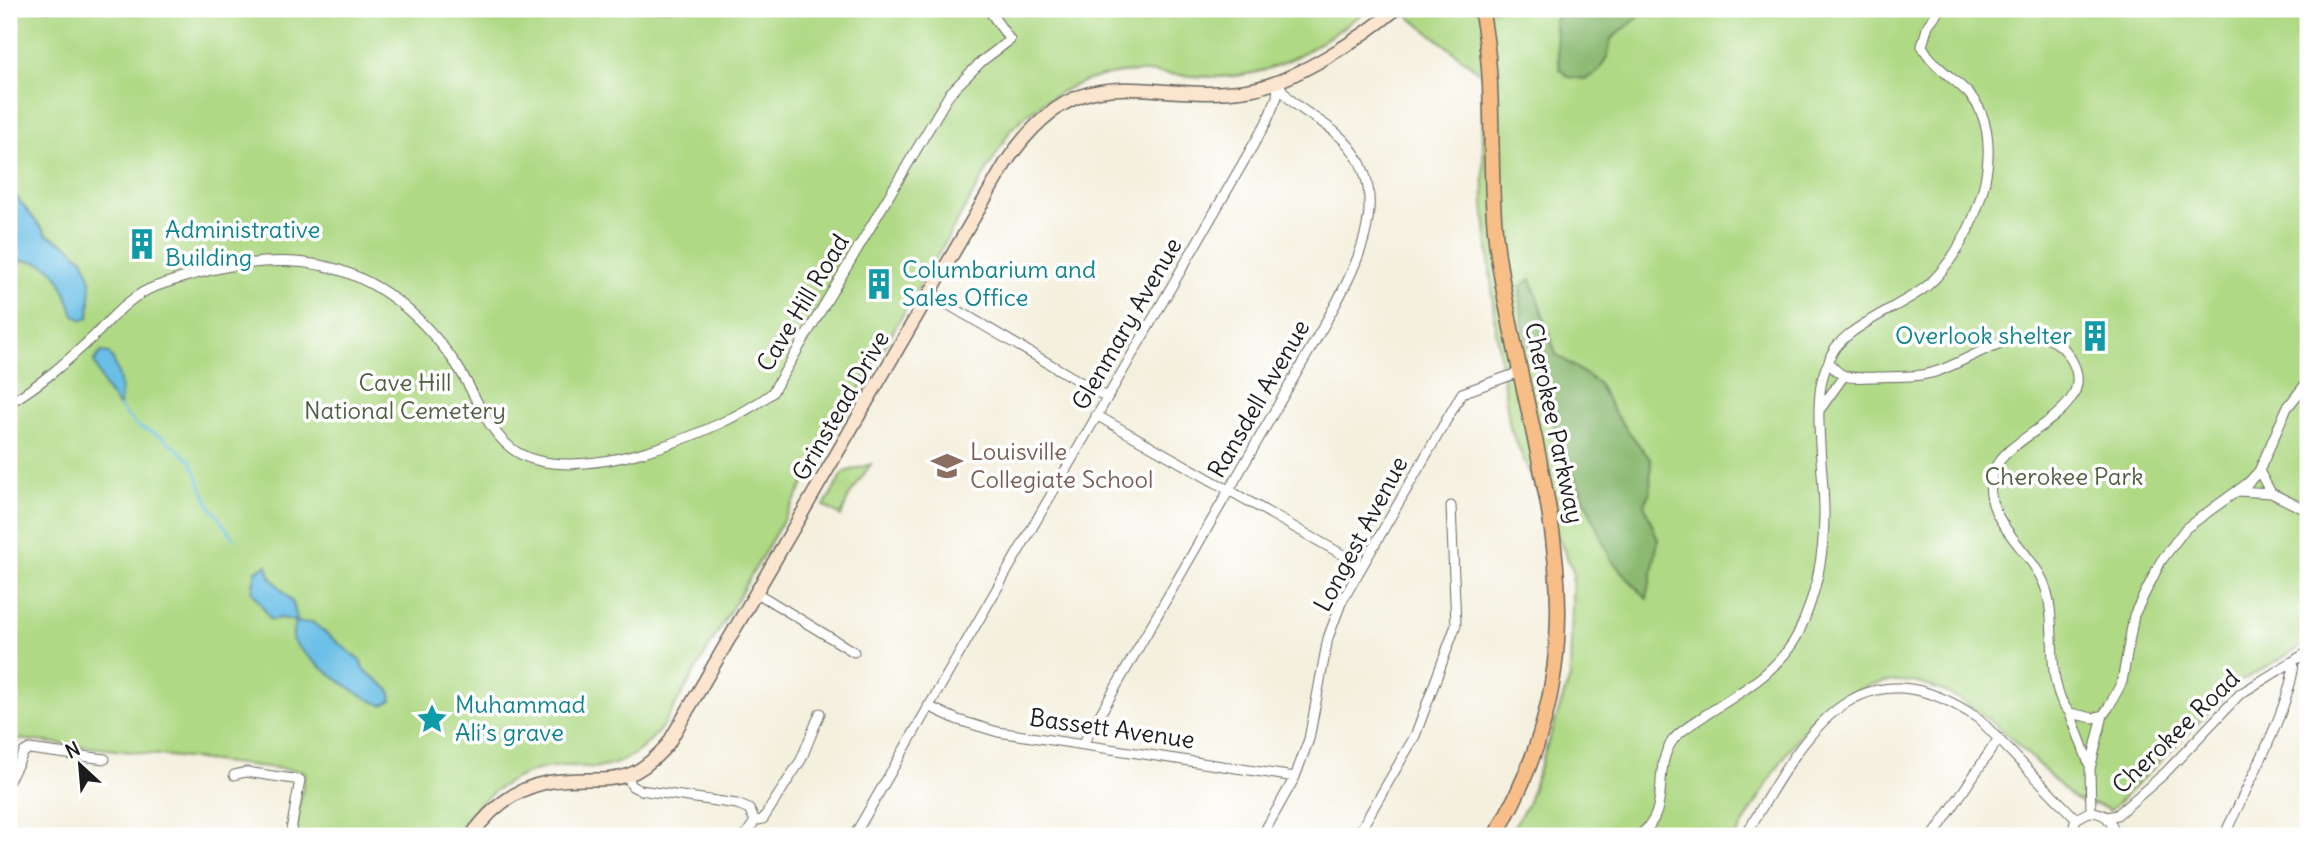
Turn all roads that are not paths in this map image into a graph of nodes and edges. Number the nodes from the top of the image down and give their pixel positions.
1 (988, 9) edge
2 (1396, 9) edge
3 (1481, 9) edge
4 (1940, 9) edge
5 (1278, 82) junction
6 (930, 294) junction
7 (1829, 362) junction
8 (1520, 372) junction
9 (1843, 377) junction
10 (2308, 381) edge
11 (1106, 397) junction
12 (9, 403) edge
13 (1821, 408) junction
14 (1096, 415) junction
15 (2259, 471) junction
16 (1229, 489) junction
17 (2238, 491) junction
18 (2271, 493) junction
19 (1451, 506) dead end
20 (2308, 512) edge
21 (1361, 565) junction
22 (757, 593) junction
23 (854, 652) dead end
24 (2308, 652) edge
25 (2294, 661) junction
26 (928, 706) junction
27 (820, 713) dead end
28 (2070, 713) junction
29 (2103, 715) junction
30 (1999, 738) junction
31 (1083, 744) junction
32 (105, 759) dead end
33 (2091, 769) junction
34 (234, 775) dead end
35 (627, 775) junction
36 (1295, 777) junction
37 (9, 781) edge
38 (2091, 812) junction
39 (2107, 817) junction
40 (2076, 819) junction
41 (755, 821) junction
42 (290, 836) edge
43 (471, 836) edge
44 (745, 836) edge
45 (854, 836) edge
46 (1262, 836) edge
47 (1357, 836) edge
48 (1495, 836) edge
49 (1637, 836) edge
50 (1745, 836) edge
51 (1933, 836) edge
52 (2071, 836) edge
53 (2114, 836) edge
54 (2224, 836) edge

1 - 12 street, Cave Hill Road
2 - 5 main road, Grinstead Drive
3 - 8 main road, Cherokee Parkway
4 - 7 street
5 - 6 main road, Grinstead Drive
5 - 11 street, Glenmary Avenue
5 - 16 street, Ransdell Avenue
6 - 11 street
6 - 22 main road, Grinstead Drive
7 - 9 street
7 - 13 street
8 - 21 street, Longest Avenue
8 - 48 main road, Cherokee Parkway
9 - 13 street
9 - 28 street
10 - 15 street
11 - 14 street, Glenmary Avenue
13 - 49 street
14 - 16 street
14 - 26 street, Glenmary Avenue
15 - 17 street
15 - 18 street
16 - 21 street
16 - 31 street, Ransdell Avenue
17 - 18 street
17 - 29 street
18 - 20 street
19 - 47 street
21 - 36 street, Longest Avenue
22 - 23 street
22 - 35 main road, Grinstead Drive
24 - 25 street, Cherokee Road
25 - 39 street, Cherokee Road
25 - 54 street
26 - 31 street, Bassett Avenue
26 - 45 street, Glenmary Avenue
27 - 41 street
28 - 29 street
28 - 33 street
29 - 33 street
30 - 40 street
30 - 50 street
30 - 51 street
31 - 36 street, Bassett Avenue
32 - 37 street
33 - 38 street
34 - 42 street
35 - 41 street
35 - 43 main road, Grinstead Drive
36 - 46 street, Longest Avenue
38 - 39 street
38 - 40 street
39 - 53 street
40 - 52 street
41 - 44 street

